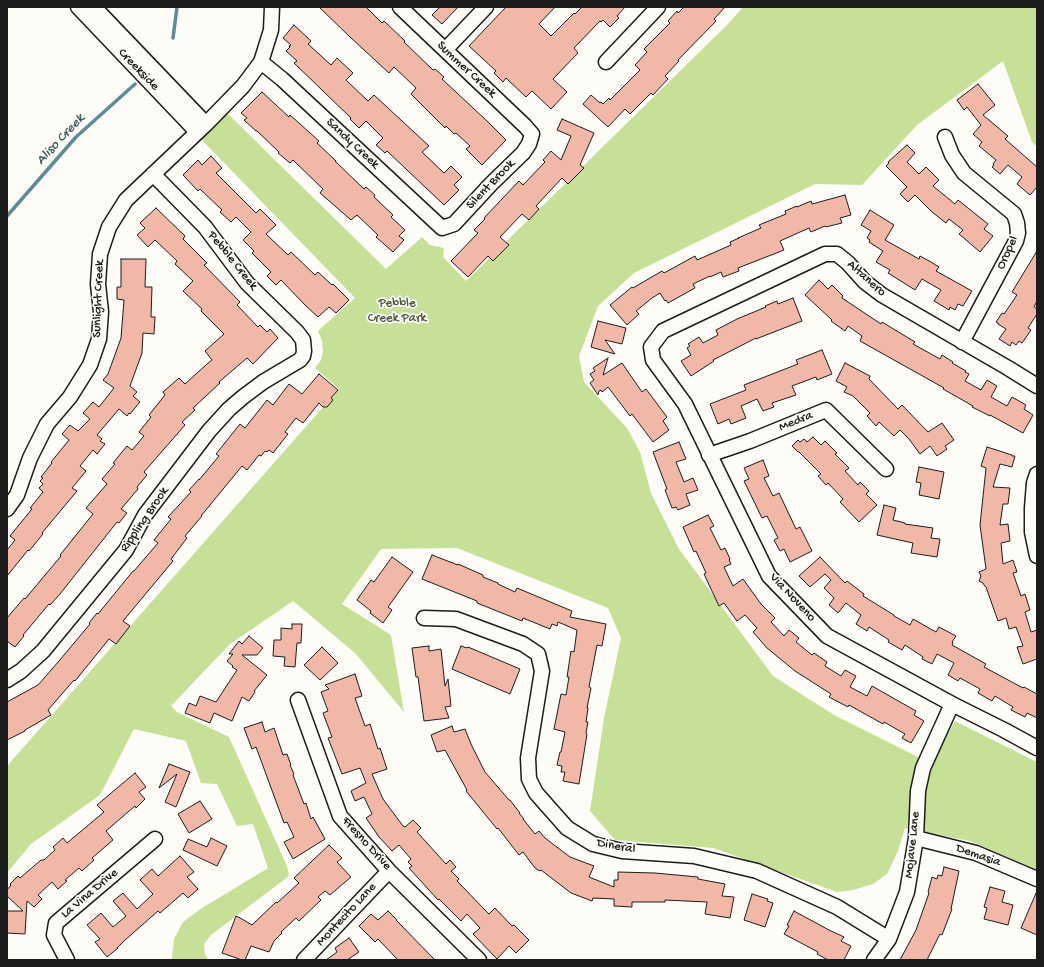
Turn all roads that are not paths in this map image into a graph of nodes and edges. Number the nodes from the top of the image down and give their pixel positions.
1 (78, 7) edge
2 (94, 7) edge
3 (272, 7) edge
4 (400, 7) edge
5 (486, 7) edge
6 (658, 7) edge
7 (445, 50) junction
8 (261, 62) junction
9 (606, 62) dead end
10 (202, 128) junction
11 (532, 134) joint
12 (945, 137) dead end
13 (153, 174) junction
14 (442, 228) joint
15 (962, 342) junction
16 (651, 347) joint
17 (304, 351) joint
18 (1037, 386) edge
19 (709, 455) junction
20 (886, 469) dead end
21 (1037, 474) edge
22 (7, 509) edge
23 (1037, 556) edge
24 (424, 618) dead end
25 (7, 680) edge
26 (298, 700) dead end
27 (952, 704) junction
28 (1037, 748) edge
29 (916, 838) junction
30 (155, 839) dead end
31 (389, 871) junction
32 (1037, 879) edge
33 (889, 939) junction
34 (66, 960) edge
35 (304, 960) edge
36 (479, 960) edge
37 (874, 960) edge

1 - 10 street, Creekside
2 - 10 street, Creekside
3 - 8 street, Sunlight Creek
4 - 7 street, Summer Creek
5 - 7 street
6 - 9 street
7 - 11 street, Summer Creek
8 - 10 street, Sunlight Creek
8 - 14 street, Sandy Creek
10 - 13 street, Sunlight Creek
11 - 14 street, Silent Brook
12 - 15 street, Oropel
13 - 17 street, Pebble Creek
13 - 22 street, Sunlight Creek
15 - 16 street, Altanero
15 - 18 street, Altanero
16 - 19 street, Via Noveno
17 - 25 street, Rippling Brook
19 - 20 street, Medra
19 - 27 street, Via Noveno
21 - 23 street
24 - 33 street, Dineral
26 - 31 street, Fresno Drive
27 - 28 street, Via Noveno
27 - 29 street, Mojave Lane
29 - 32 street, Demasia
29 - 33 street, Mojave Lane
30 - 34 street, La Vina Drive
31 - 35 street, Montecito Lane
31 - 36 street, Fresno Drive
33 - 37 street, Mojave Lane

